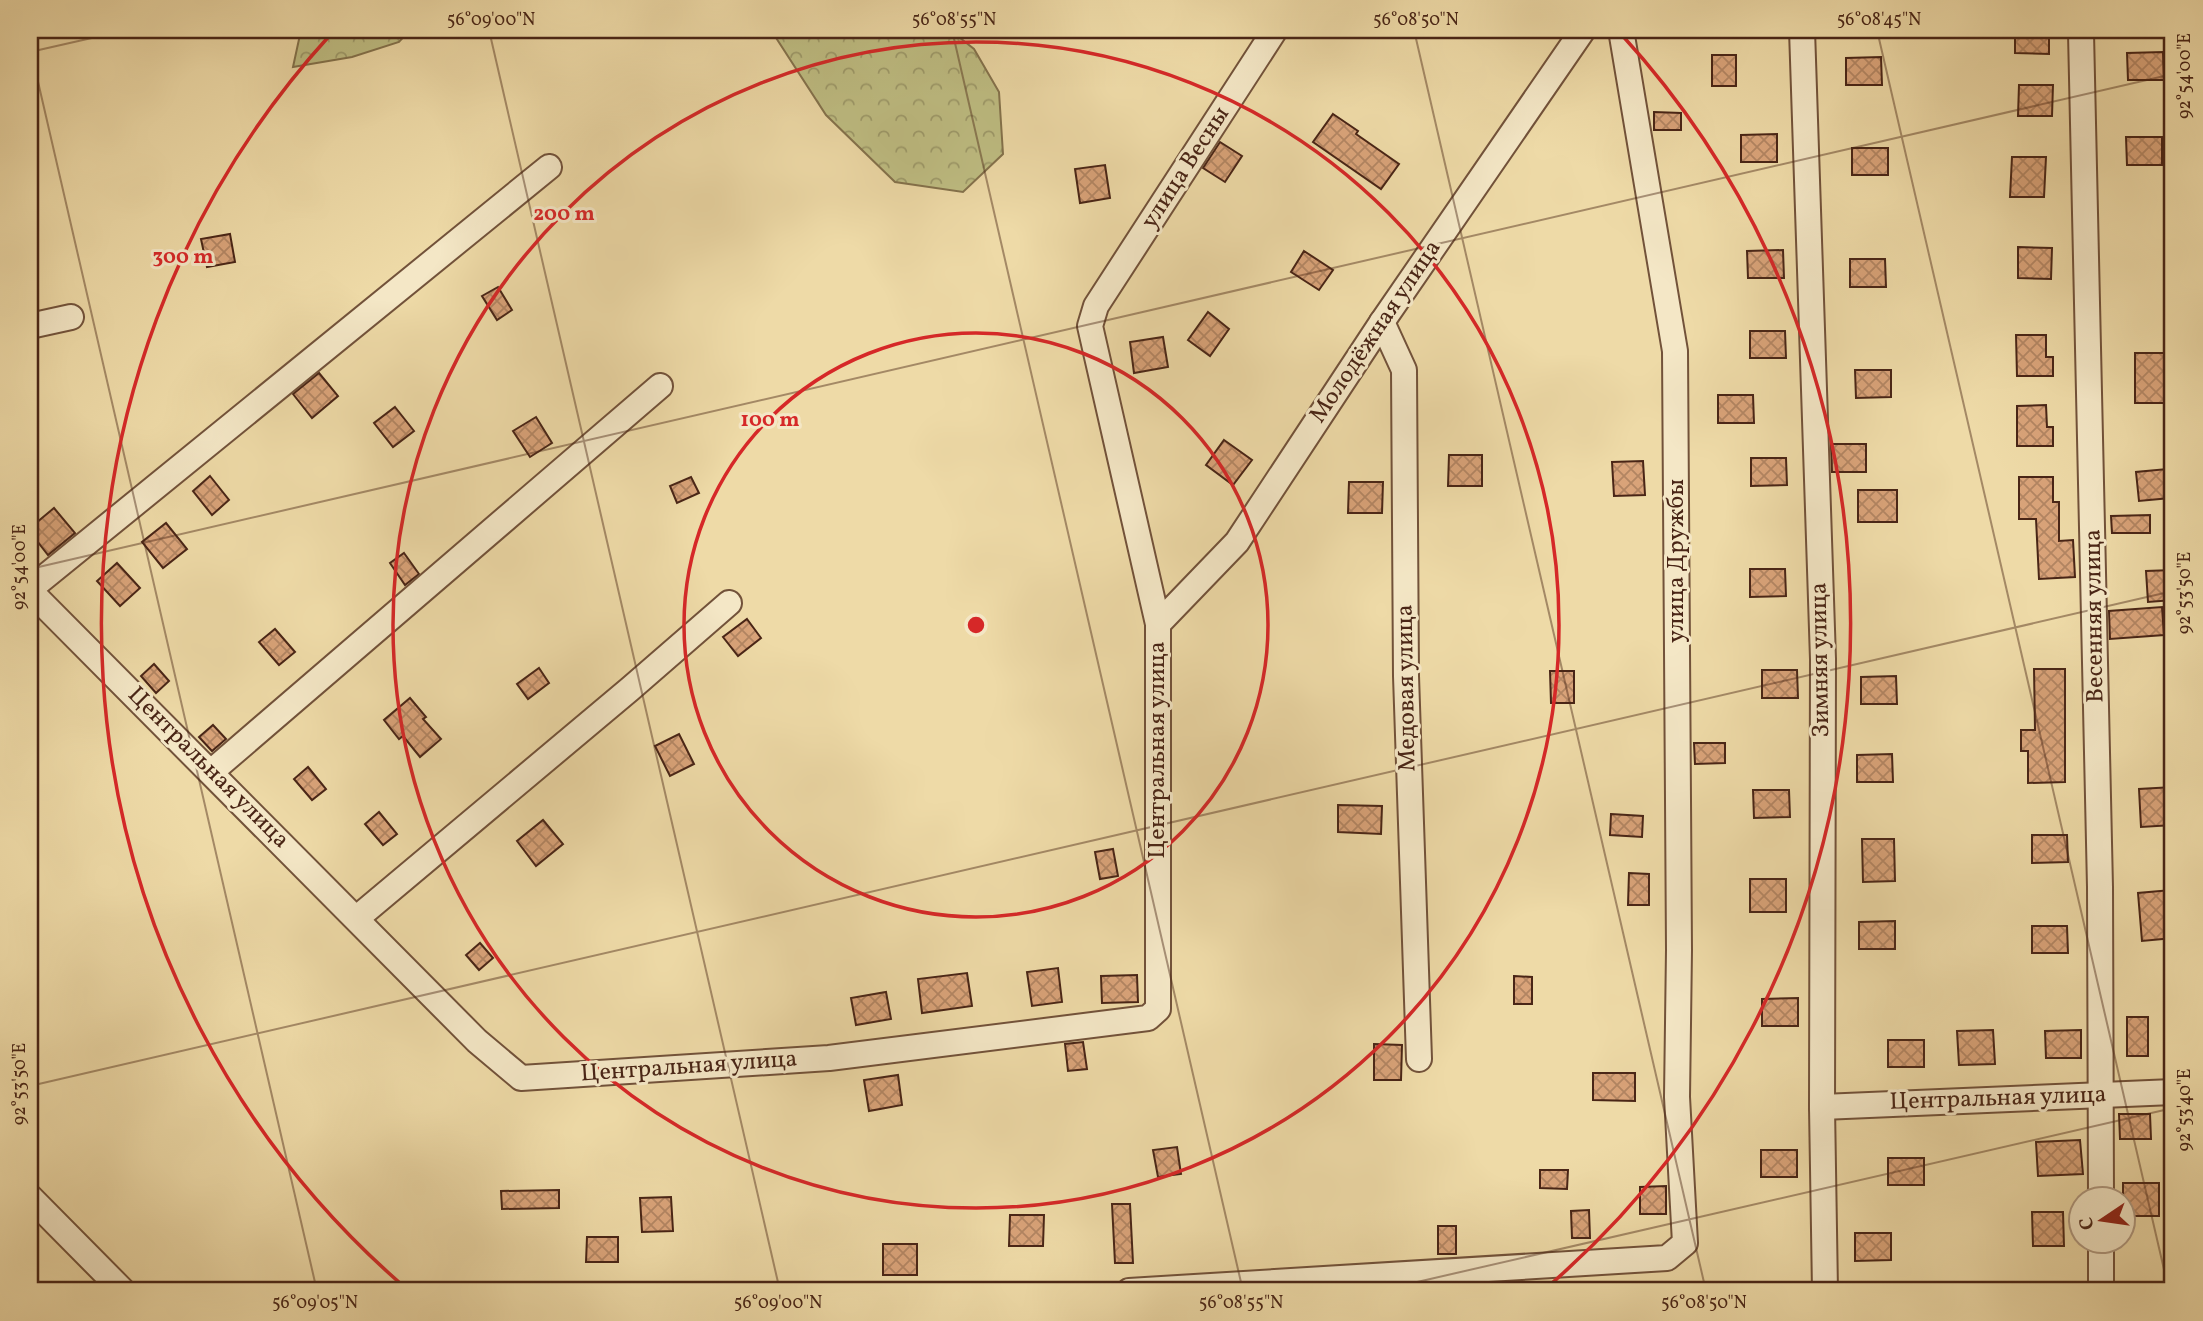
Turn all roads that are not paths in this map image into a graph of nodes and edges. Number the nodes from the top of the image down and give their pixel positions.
1 (1275, 30) edge
2 (1583, 30) edge
3 (1620, 30) edge
4 (1802, 30) edge
5 (2081, 33) dead end
6 (549, 167) dead end
7 (71, 317) dead end
8 (1382, 322) junction
9 (30, 326) edge
10 (660, 386) dead end
11 (30, 590) edge
12 (729, 603) dead end
13 (1158, 624) junction
14 (211, 772) junction
15 (357, 918) junction
16 (1419, 1059) dead end
17 (2173, 1092) edge
18 (2100, 1095) junction
19 (1822, 1107) junction
20 (2101, 1184) edge
21 (30, 1197) edge
22 (2101, 1254) edge
23 (123, 1291) edge
24 (1129, 1291) edge
25 (1825, 1291) edge
26 (2101, 1291) edge

1 - 13 street, улица Весны
2 - 8 street, Молодёжная улица
3 - 24 street, улица Дружбы
4 - 19 street, Зимняя улица
5 - 18 street, Весенняя улица
6 - 11 street
7 - 9 street
8 - 13 street, Молодёжная улица
8 - 16 street, Медовая улица
10 - 14 street
11 - 14 street, Центральная улица
12 - 15 street
13 - 15 street, Центральная улица
14 - 15 street, Центральная улица
17 - 18 street, Центральная улица
18 - 19 street, Центральная улица
18 - 20 street, Весенняя улица
19 - 25 street, Зимняя улица
21 - 23 street
22 - 26 street

